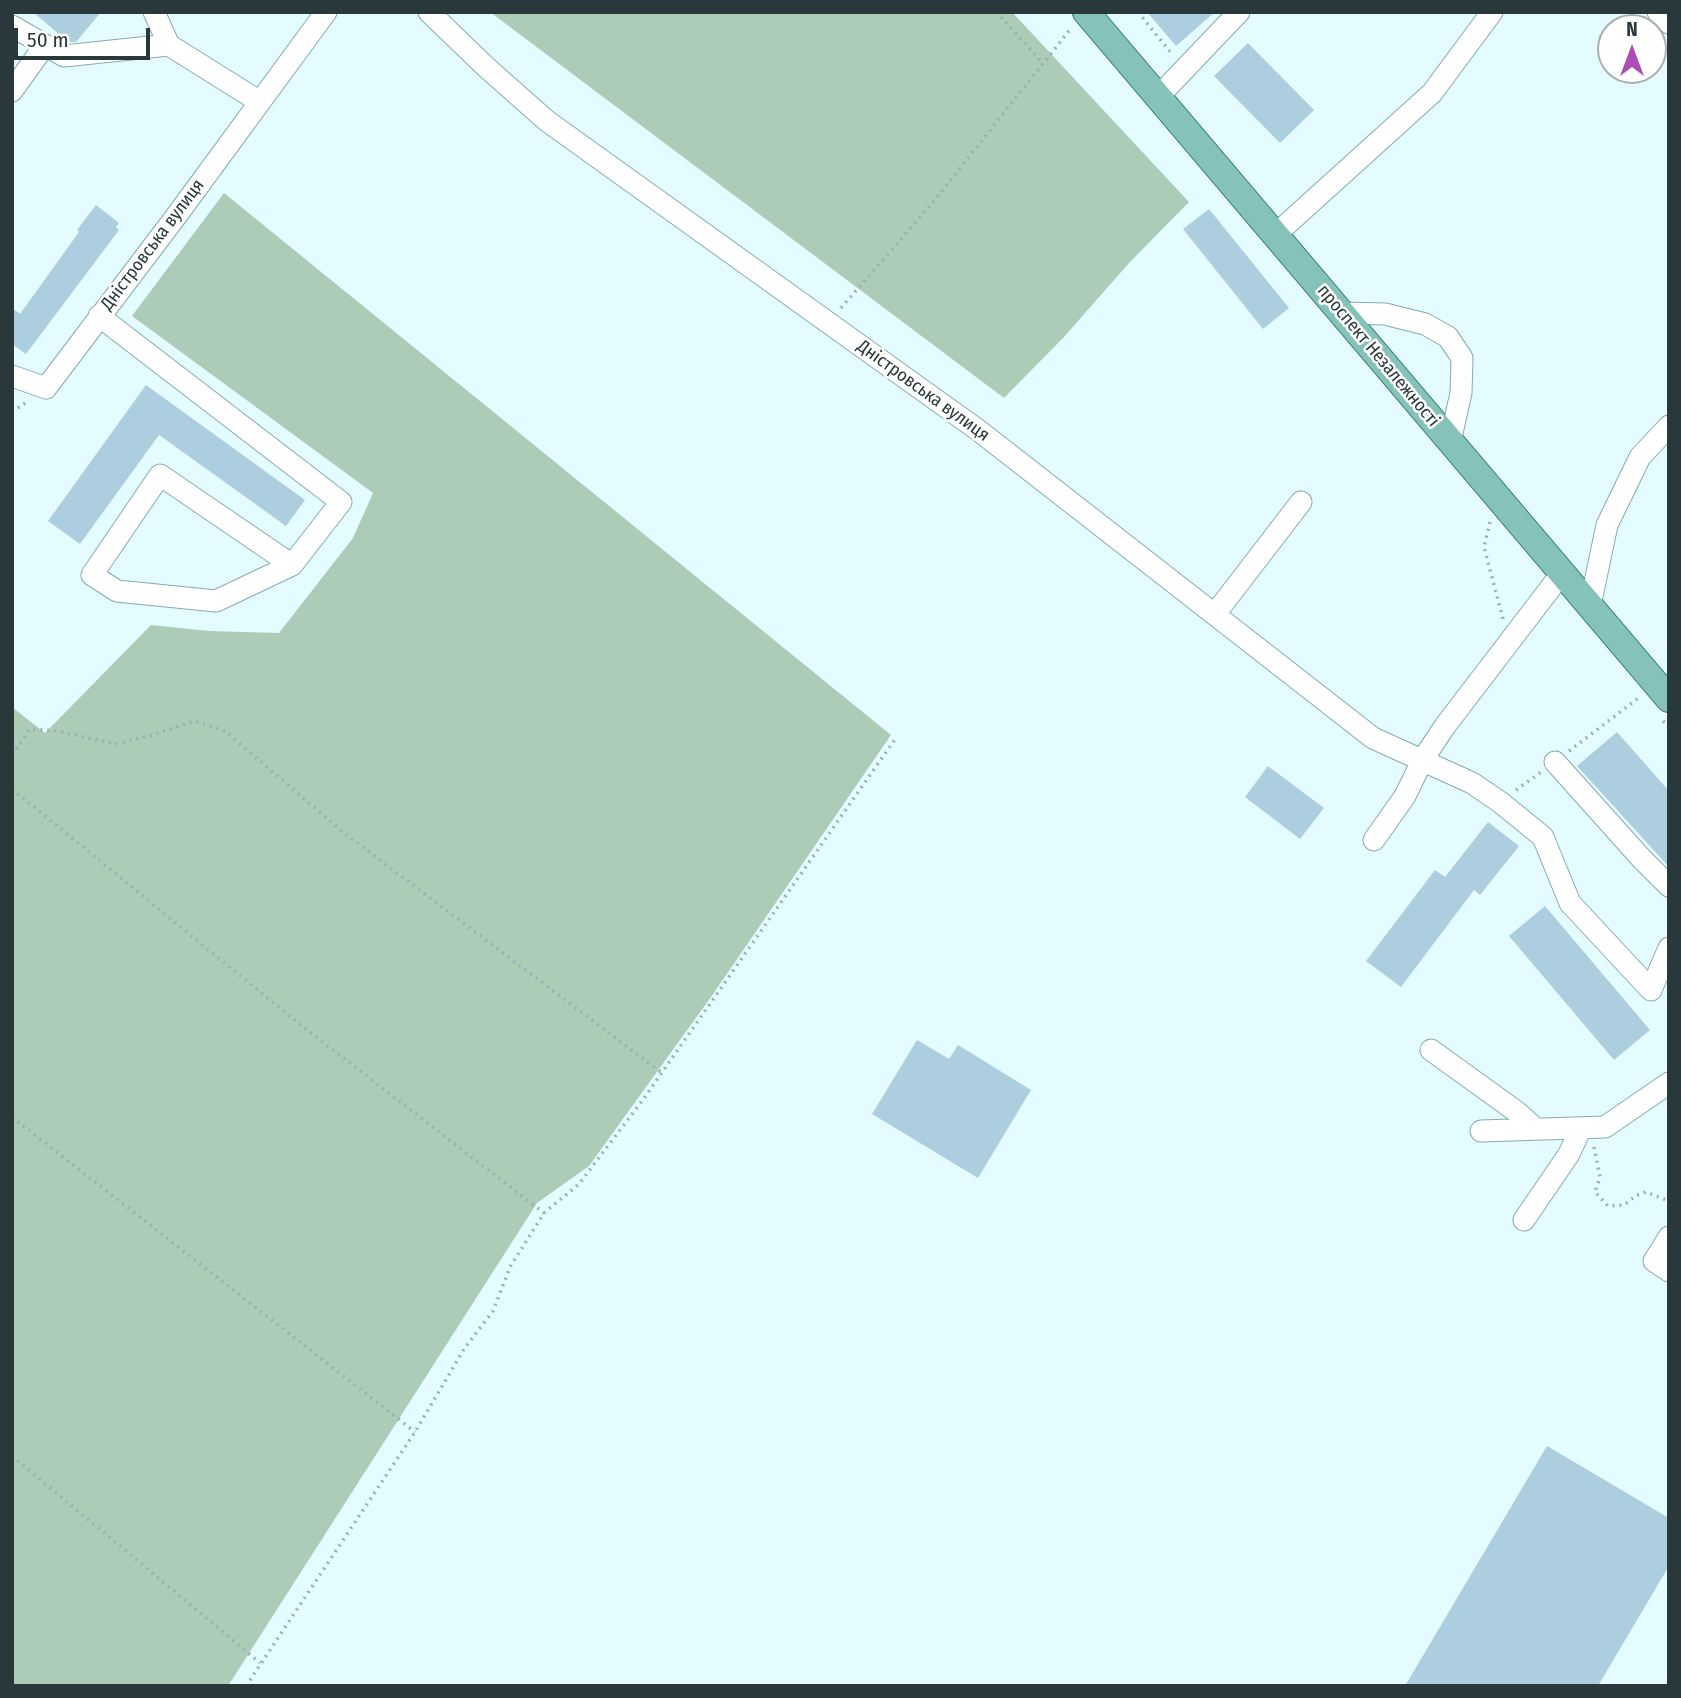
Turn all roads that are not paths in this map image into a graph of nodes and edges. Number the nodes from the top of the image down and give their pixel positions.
1 (154, 12) edge
2 (326, 12) edge
3 (429, 12) edge
4 (1239, 12) edge
5 (1492, 12) edge
6 (1658, 12) edge
7 (1081, 17) edge
8 (1669, 23) edge
9 (12, 26) edge
10 (45, 45) junction
11 (169, 45) junction
12 (12, 92) edge
13 (1158, 97) junction
14 (260, 102) junction
15 (1275, 235) junction
16 (1342, 313) junction
17 (99, 316) junction
18 (12, 376) edge
19 (1669, 426) edge
20 (1450, 442) junction
21 (1301, 502) dead end
22 (292, 565) junction
23 (1562, 573) junction
24 (1590, 606) junction
25 (1215, 614) junction
26 (1669, 699) edge
27 (1423, 759) junction
28 (1555, 762) dead end
29 (1374, 841) dead end
30 (1669, 886) edge
31 (1669, 948) edge
32 (1431, 1050) dead end
33 (1669, 1083) edge
34 (1585, 1128) junction
35 (1536, 1129) junction
36 (1481, 1131) dead end
37 (1524, 1220) dead end
38 (1669, 1237) edge
39 (1669, 1271) edge

1 - 11 street
2 - 14 street, Дністровська вулиця
3 - 25 street, Дністровська вулиця
4 - 13 street
5 - 15 street
6 - 8 street
7 - 13 main road, проспект Незалежності
9 - 10 street
10 - 11 street
10 - 12 street
11 - 14 street
13 - 15 main road, проспект Незалежності
14 - 17 street, Дністровська вулиця
15 - 16 main road, проспект Незалежності
16 - 20 main road, проспект Незалежності
16 - 20 street
17 - 18 street, Дністровська вулиця
17 - 22 street
19 - 24 street
20 - 23 main road, проспект Незалежності
21 - 25 street
22 - 22 street
23 - 24 main road, проспект Незалежності
23 - 27 street
24 - 26 main road, проспект Незалежності
25 - 27 street, Дністровська вулиця
27 - 29 street
27 - 31 street, Дністровська вулиця
28 - 30 street
32 - 35 street
33 - 34 street
34 - 35 street
34 - 37 street
35 - 36 street
38 - 39 street

